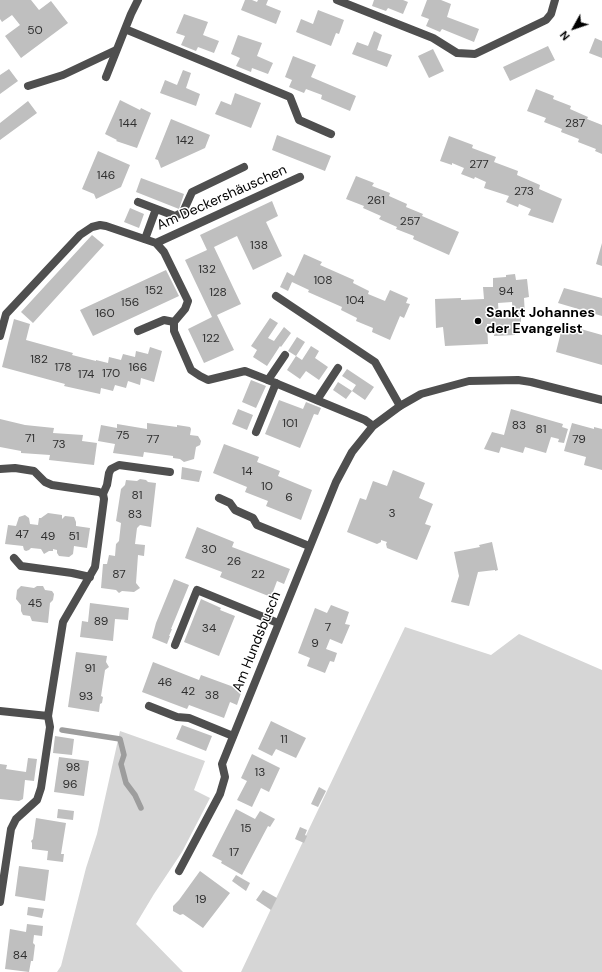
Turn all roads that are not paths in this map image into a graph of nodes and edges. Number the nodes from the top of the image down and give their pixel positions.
1 (138, 0) edge
2 (337, 0) edge
3 (555, 0) edge
4 (125, 29) junction
5 (116, 50) junction
6 (106, 76) dead end
7 (28, 86) dead end
8 (331, 134) dead end
9 (244, 167) dead end
10 (300, 177) dead end
11 (138, 202) dead end
12 (156, 210) junction
13 (144, 239) junction
14 (156, 243) junction
15 (276, 296) dead end
16 (174, 322) junction
17 (138, 331) dead end
18 (0, 336) edge
19 (285, 355) dead end
20 (338, 368) dead end
21 (272, 381) junction
22 (317, 400) junction
23 (602, 400) edge
24 (400, 406) junction
25 (373, 426) junction
26 (256, 432) dead end
27 (0, 469) edge
28 (170, 472) dead end
29 (103, 494) junction
30 (219, 498) dead end
31 (309, 546) junction
32 (14, 558) dead end
33 (90, 577) junction
34 (278, 623) junction
35 (175, 645) dead end
36 (149, 706) dead end
37 (0, 711) edge
38 (48, 716) junction
39 (233, 736) junction
40 (179, 872) dead end
41 (0, 902) edge

1 - 4 street
2 - 3 street
4 - 5 street
4 - 8 street
5 - 6 street
5 - 7 street
9 - 12 street
10 - 14 street, Am Deckershäuschen
11 - 12 street
12 - 13 street
13 - 14 street, Am Deckershäuschen
13 - 18 street, Am Deckershäuschen
14 - 16 street, Am Deckershäuschen
15 - 24 street
16 - 17 street
16 - 21 street
19 - 21 street
20 - 22 street
21 - 22 street
21 - 26 street
22 - 25 street
23 - 24 street
24 - 25 street
25 - 31 street, Am Hundsbusch
27 - 29 street
28 - 29 street
29 - 33 street
30 - 31 street
31 - 34 street, Am Hundsbusch
32 - 33 street
33 - 38 street
34 - 35 street
34 - 39 street, Am Hundsbusch
36 - 39 street
37 - 38 street
38 - 41 street
39 - 40 street, Am Hundsbusch

